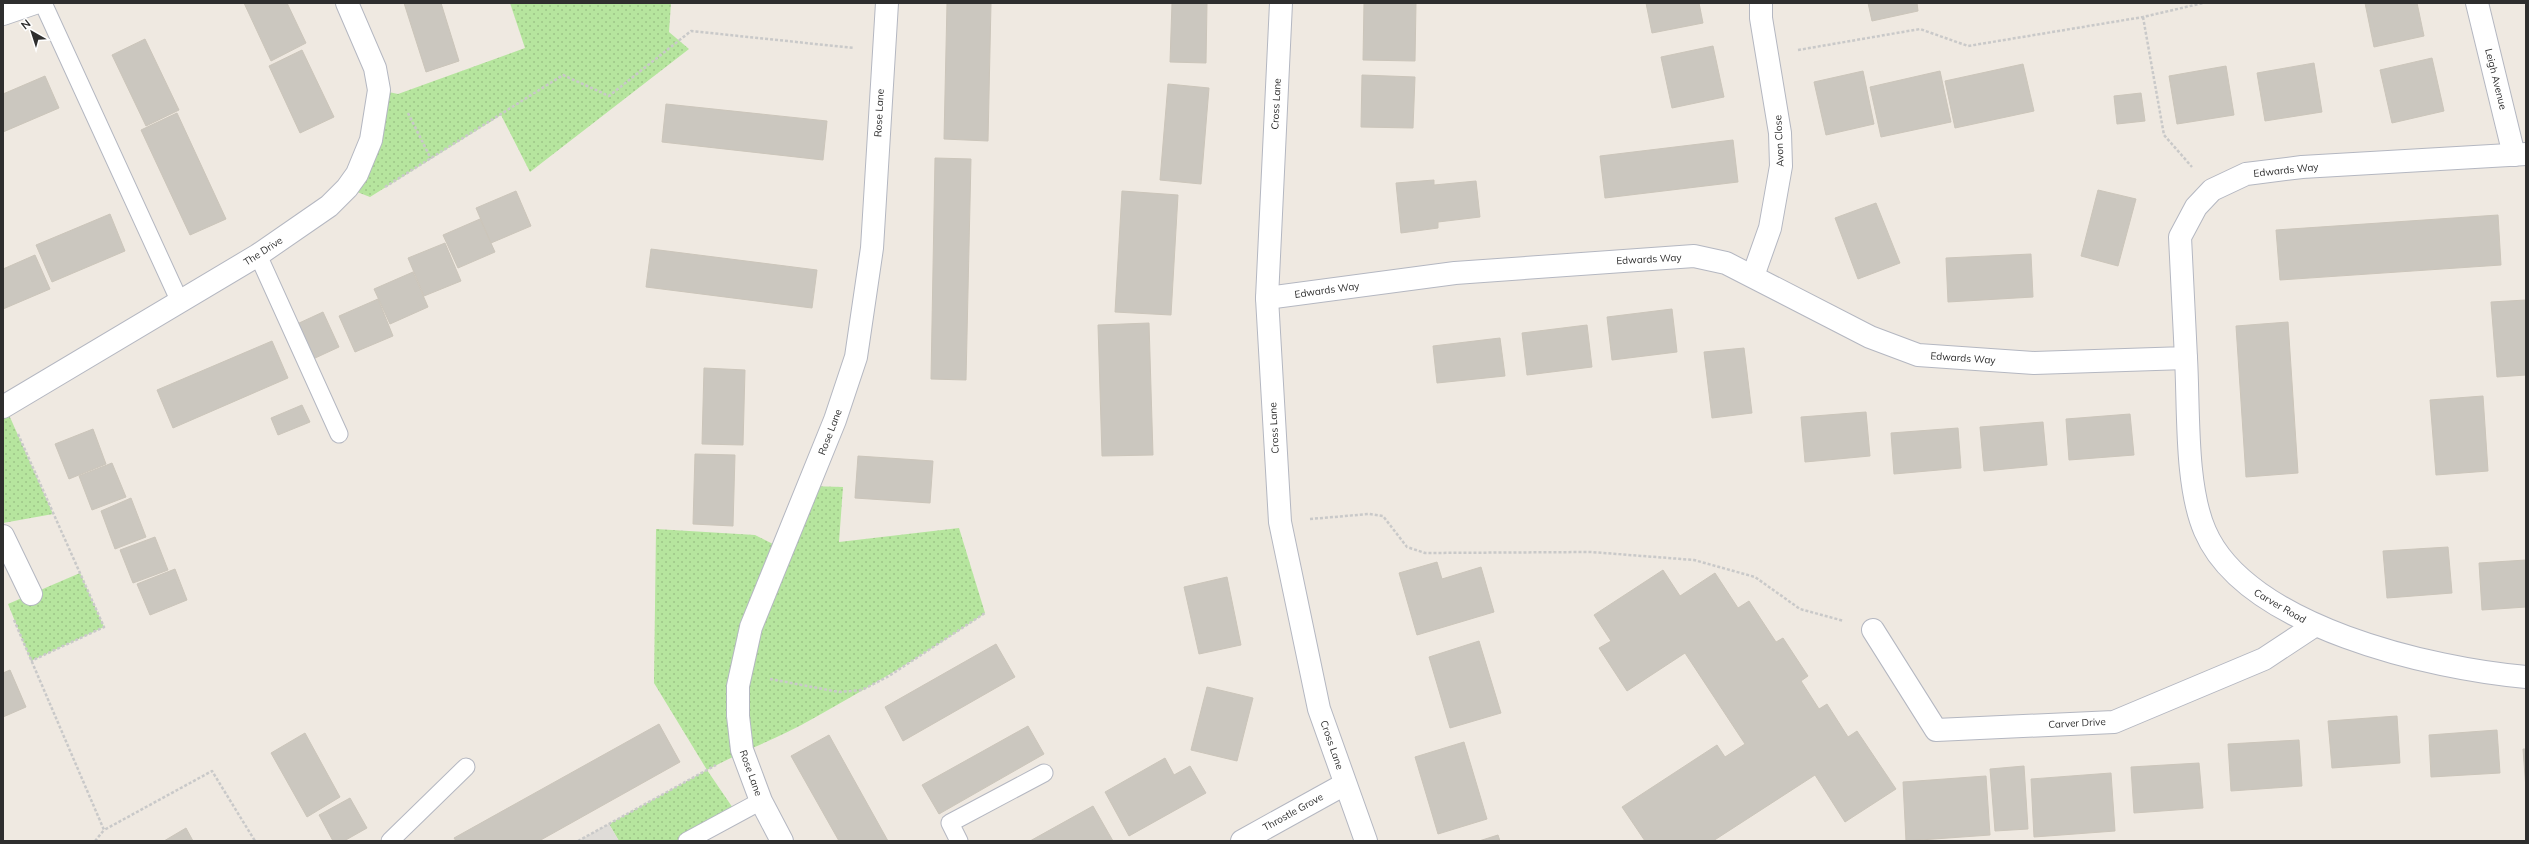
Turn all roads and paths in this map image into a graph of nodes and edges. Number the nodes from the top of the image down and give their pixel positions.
1 (35, 3) edge
2 (43, 3) edge
3 (347, 3) edge
4 (887, 3) edge
5 (1281, 3) edge
6 (1761, 3) edge
7 (2203, 3) edge
8 (2477, 3) edge
9 (3, 14) edge
10 (2143, 16) junction
11 (883, 52) junction
12 (1768, 55) junction
13 (379, 90) junction
14 (2520, 154) edge
15 (431, 159) junction
16 (346, 188) junction
17 (2212, 190) junction
18 (258, 255) junction
19 (1753, 276) junction
20 (1267, 298) junction
21 (180, 302) junction
22 (2186, 358) junction
23 (4, 407) edge
24 (339, 434) dead end
25 (1280, 522) junction
26 (3, 536) edge
27 (31, 594) joint
28 (985, 613) dead end
29 (2314, 626) junction
30 (1873, 630) joint
31 (31, 660) junction
32 (741, 669) junction
33 (2526, 677) edge
34 (742, 750) junction
35 (466, 767) dead end
36 (1044, 774) dead end
37 (1345, 784) junction
38 (761, 801) junction
39 (104, 830) junction
40 (95, 841) edge
41 (255, 841) edge
42 (390, 841) edge
43 (578, 841) edge
44 (687, 841) edge
45 (782, 841) edge
46 (959, 841) edge
47 (1242, 841) edge
48 (1366, 841) edge

1 - 9 street
2 - 21 lane
3 - 13 street, The Drive
4 - 11 street, Rose Lane
5 - 20 street, Cross Lane
6 - 12 street, Avon Close
7 - 10 path
8 - 14 street, Leigh Avenue
10 - 12 path
10 - 17 path
11 - 15 path
11 - 32 street, Rose Lane
12 - 19 street, Avon Close
13 - 15 path
13 - 16 street, The Drive
14 - 17 street, Edwards Way
15 - 16 path
16 - 18 street, The Drive
17 - 22 street, Edwards Way
18 - 21 street, The Drive
18 - 24 lane
19 - 20 street, Edwards Way
19 - 22 street, Edwards Way
20 - 25 street, Cross Lane
21 - 23 street, The Drive
22 - 29 street, Carver Road
23 - 31 path
25 - 30 path
25 - 37 street, Cross Lane
26 - 27 street
27 - 31 path
28 - 32 path
29 - 30 street, Carver Drive
29 - 33 street, Carver Road
31 - 39 path
32 - 34 street, Rose Lane
34 - 38 street, Rose Lane
34 - 43 path
35 - 42 lane
36 - 46 lane
37 - 47 street, Throstle Grove
37 - 48 street, Cross Lane
38 - 44 lane
38 - 45 street, Rose Lane
39 - 40 path
39 - 41 path

